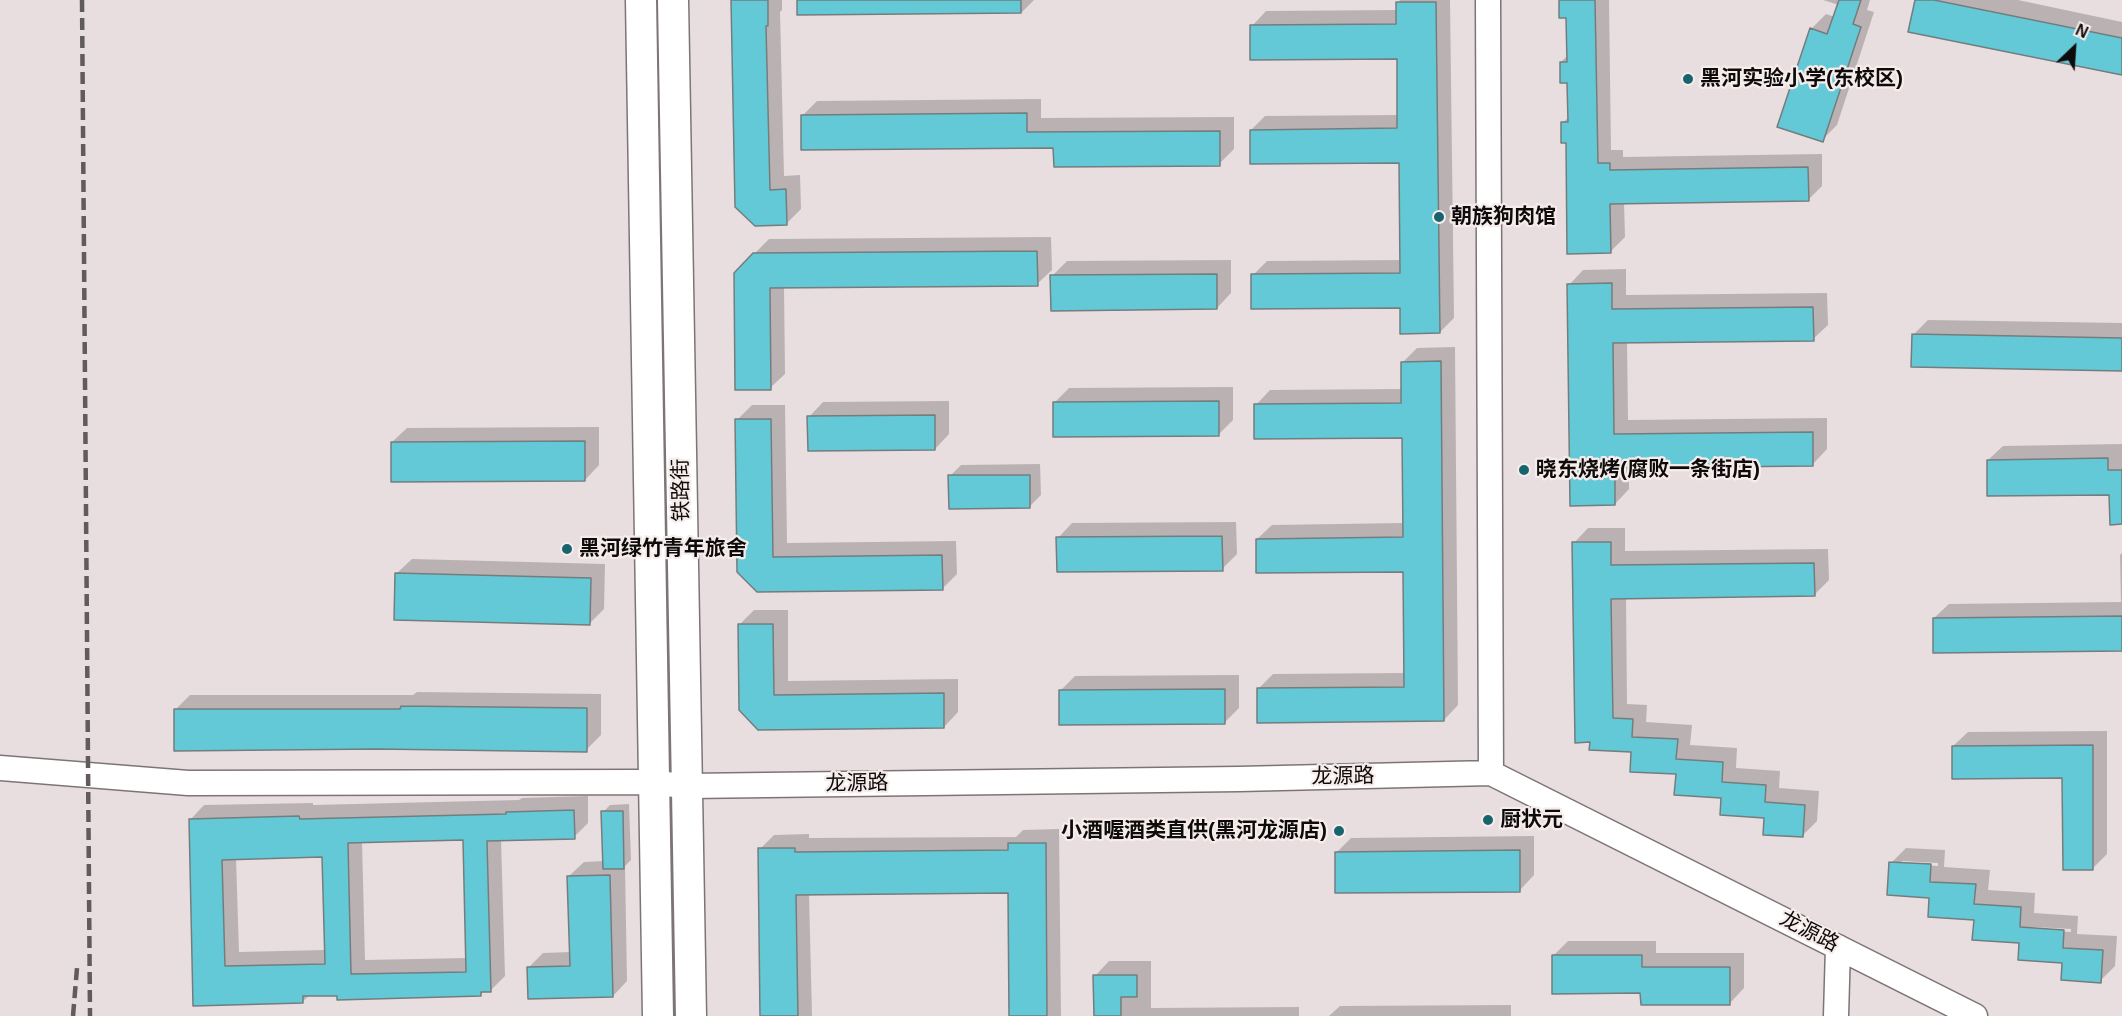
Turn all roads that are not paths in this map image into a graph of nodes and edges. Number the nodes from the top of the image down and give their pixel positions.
1 (641, 0) edge
2 (674, 0) edge
3 (1488, 0) edge
4 (0, 768) edge
5 (1491, 773) junction
6 (653, 782) junction
7 (688, 786) junction
8 (1838, 947) junction
9 (657, 1016) edge
10 (691, 1016) edge
11 (1836, 1016) edge
12 (1975, 1016) edge

1 - 6 main road, 铁路街
2 - 7 main road, 铁路街
3 - 5 street
4 - 6 street, 龙源路
5 - 7 street, 龙源路
5 - 8 street, 龙源路
6 - 7 street, 龙源路
6 - 9 main road, 铁路街
7 - 10 main road, 铁路街
8 - 11 street
8 - 12 street, 龙源路

